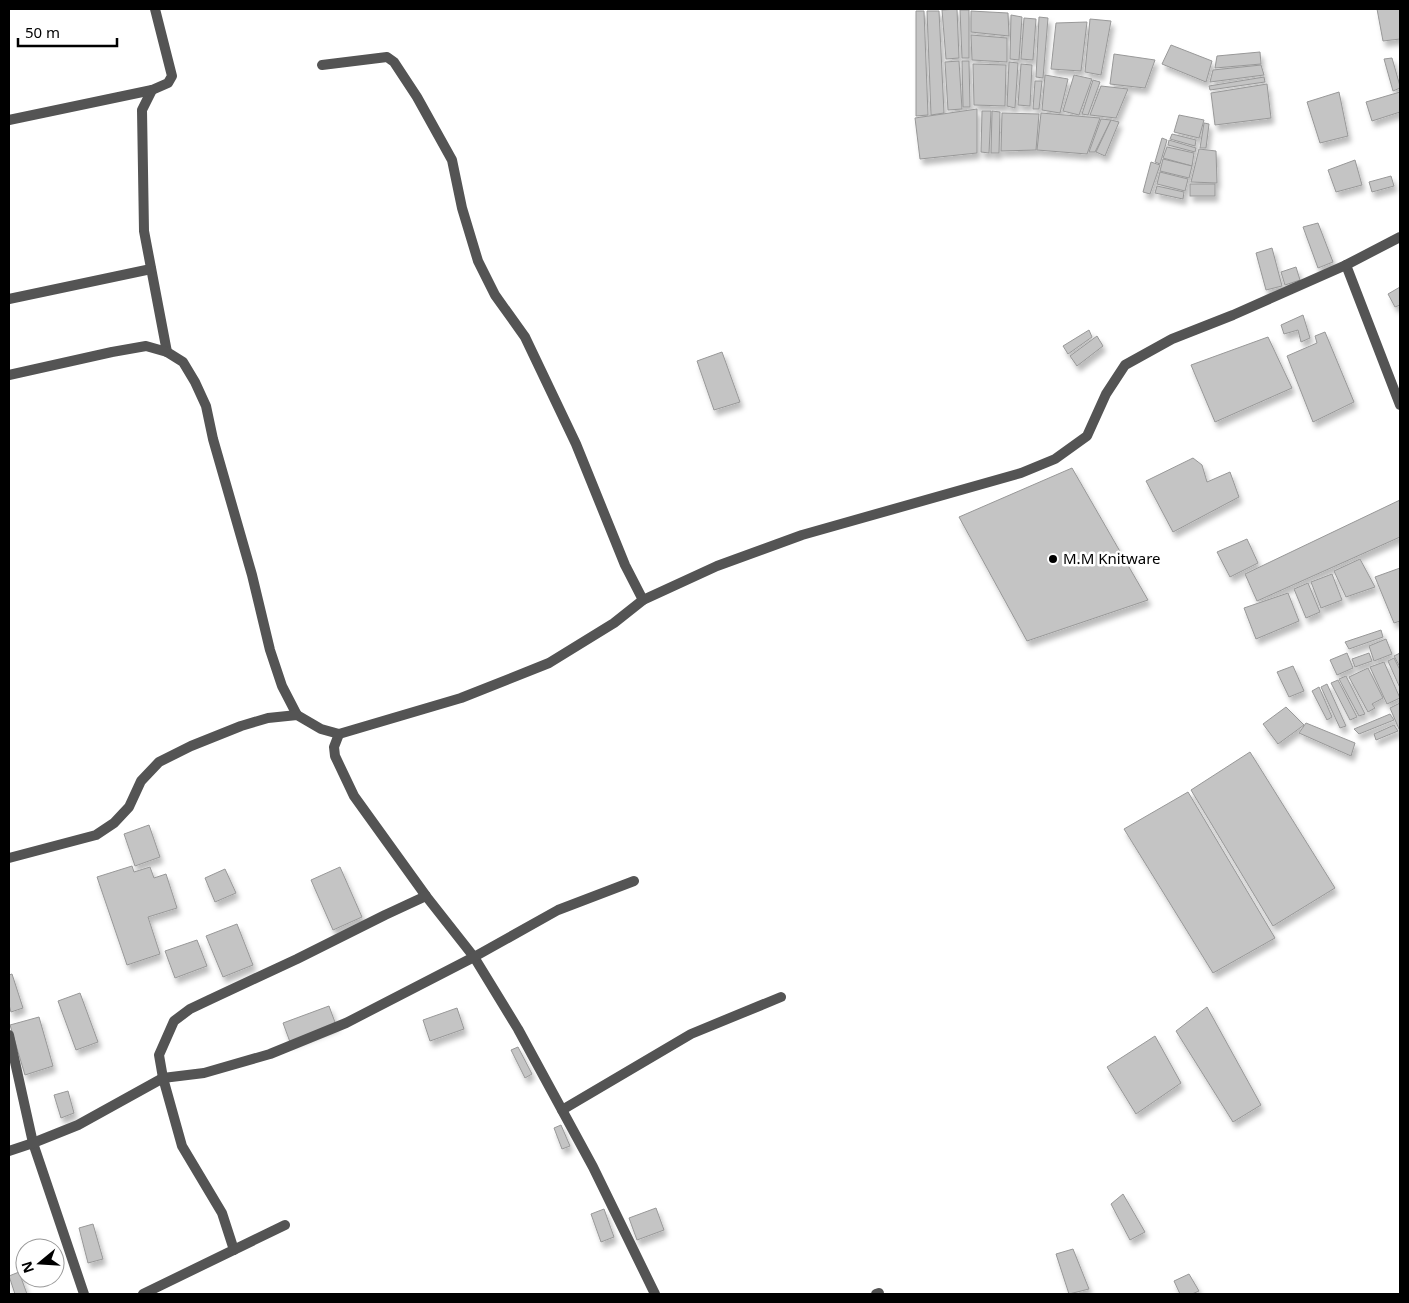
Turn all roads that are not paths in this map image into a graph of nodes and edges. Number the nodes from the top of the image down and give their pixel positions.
1 (155, 9) edge
2 (322, 65) dead end
3 (152, 90) junction
4 (9, 120) edge
5 (1400, 237) edge
6 (1346, 265) junction
7 (151, 269) junction
8 (9, 299) edge
9 (167, 352) junction
10 (9, 374) edge
11 (1400, 405) edge
12 (643, 600) junction
13 (297, 715) junction
14 (339, 734) junction
15 (9, 858) edge
16 (634, 881) dead end
17 (426, 896) junction
18 (474, 957) junction
19 (782, 998) dead end
20 (9, 1035) edge
21 (164, 1078) junction
22 (562, 1110) junction
23 (33, 1143) junction
24 (9, 1151) edge
25 (285, 1225) dead end
26 (234, 1250) junction
27 (84, 1294) edge
28 (143, 1294) edge
29 (656, 1294) edge

1 - 3 street
2 - 12 street
3 - 4 street
3 - 7 street
5 - 6 street
6 - 11 street
6 - 12 street
7 - 8 street
7 - 9 street
9 - 10 street
9 - 13 street
12 - 14 street
13 - 14 street
13 - 15 street
14 - 17 street
16 - 18 street
17 - 18 street
17 - 21 street
18 - 21 street
18 - 22 street
19 - 22 street
20 - 23 street
21 - 23 street
21 - 26 street
22 - 29 street
23 - 24 street
23 - 27 street
25 - 26 street
26 - 28 street

